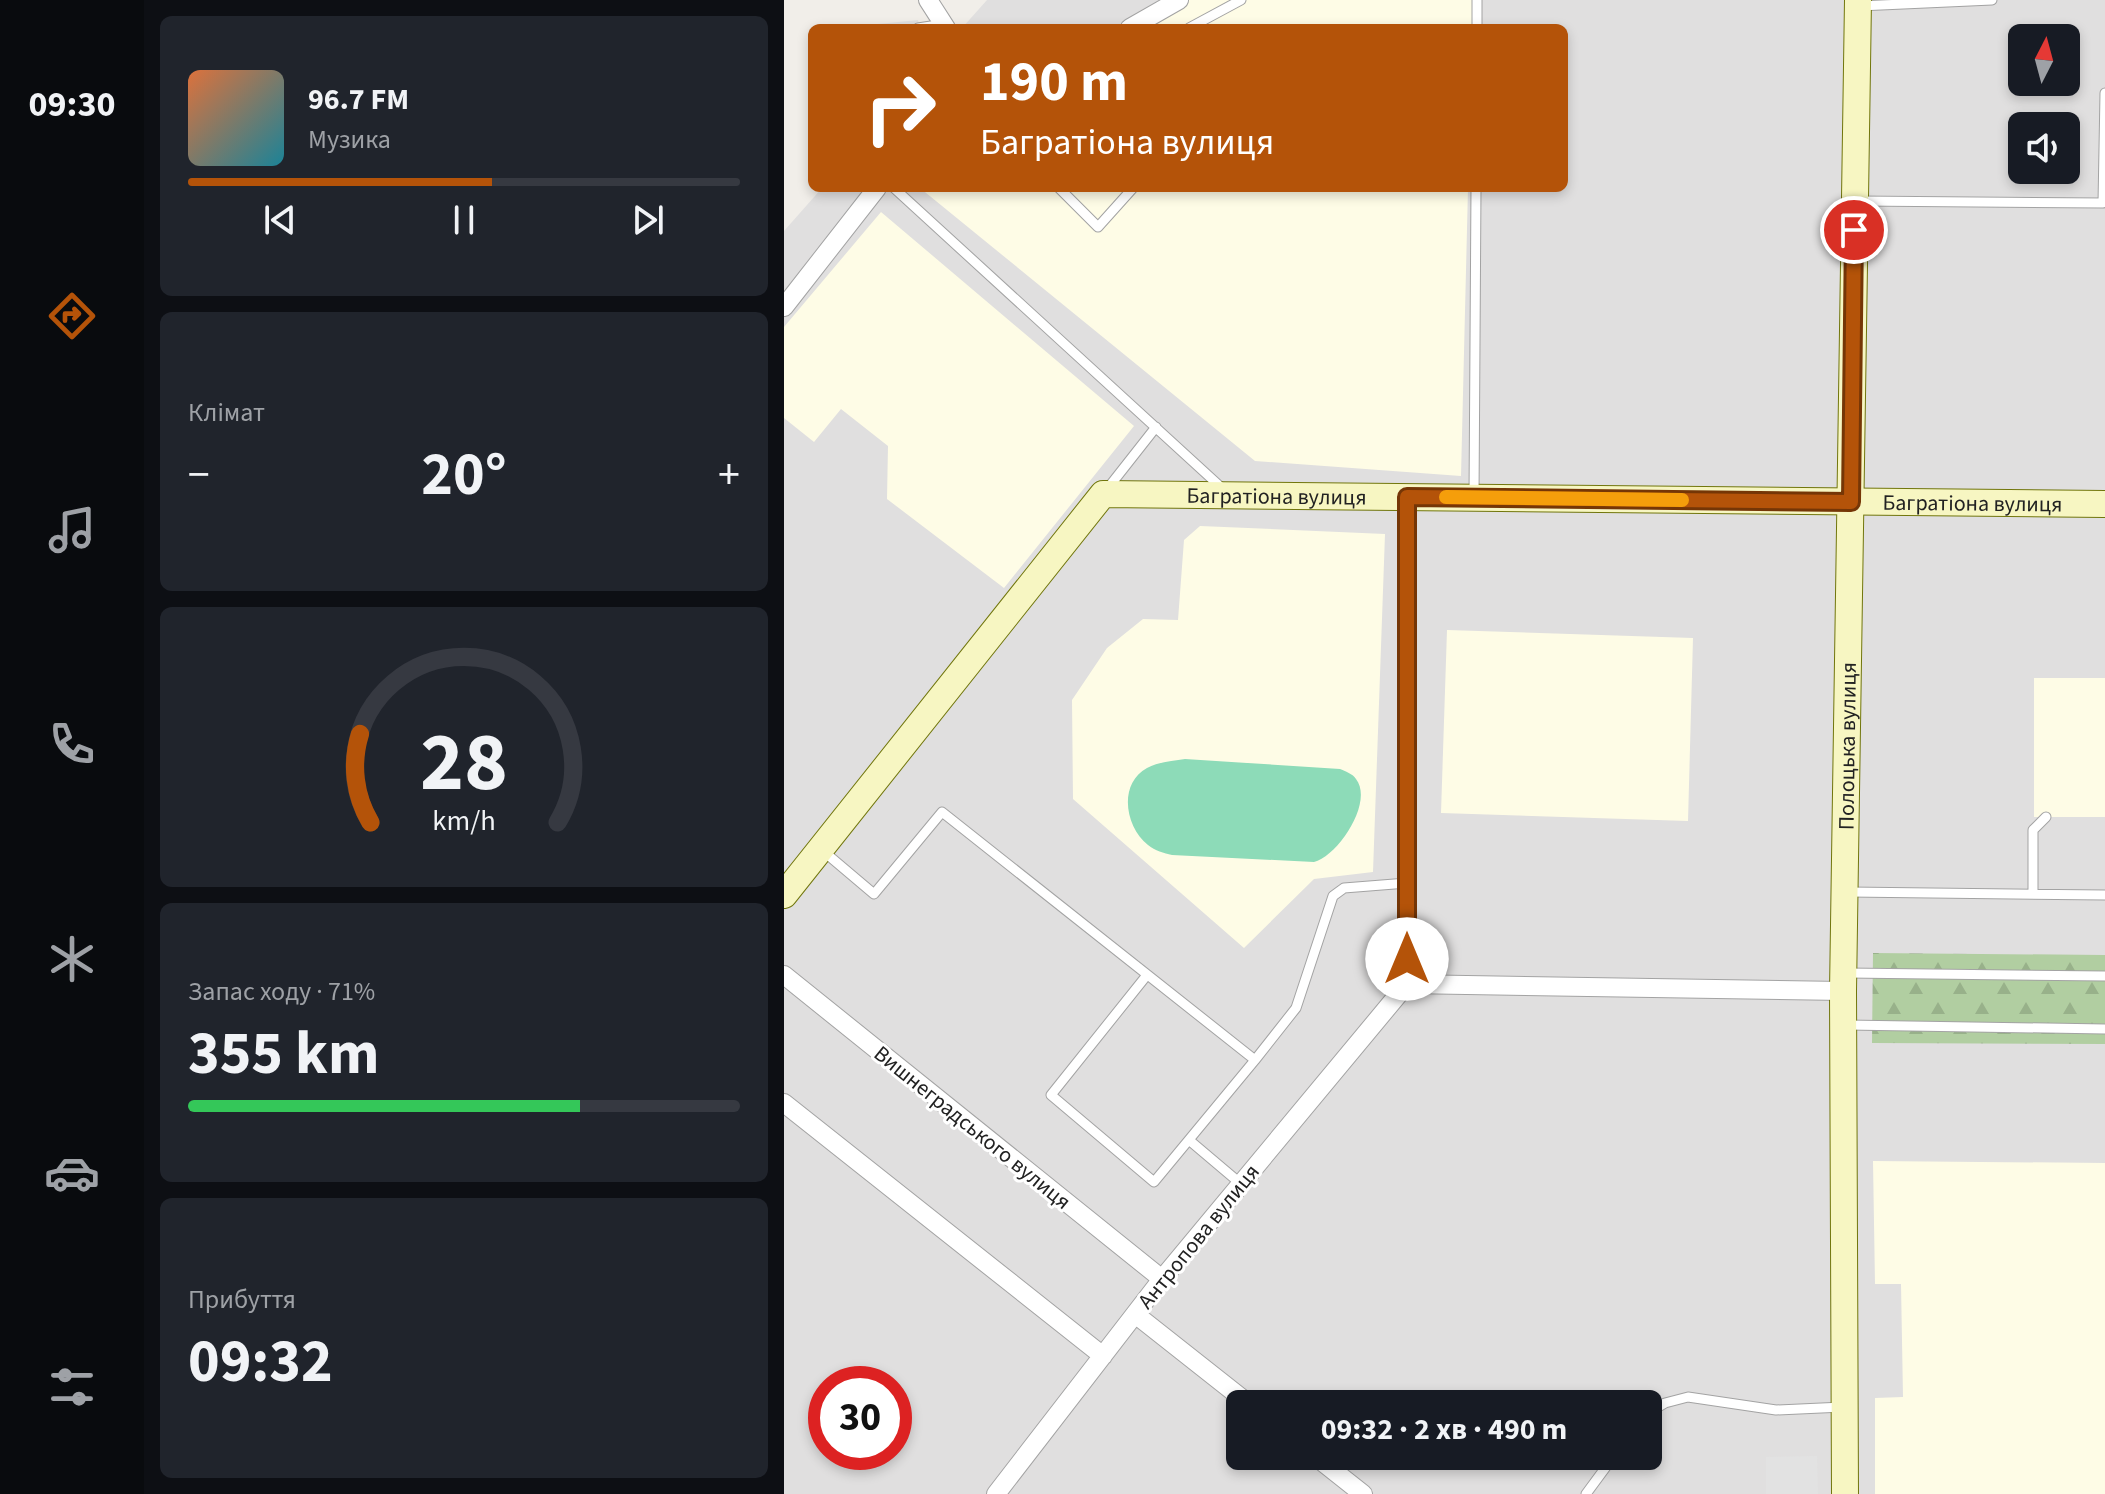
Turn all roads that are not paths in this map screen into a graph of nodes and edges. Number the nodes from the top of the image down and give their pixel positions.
1 (928, 0) edge
2 (1179, 0) edge
3 (1241, 0) edge
4 (1477, 0) edge
5 (1992, 0) edge
6 (1858, 3) edge
7 (944, 24) edge
8 (1137, 24) edge
9 (1196, 24) edge
10 (1477, 24) edge
11 (2105, 93) edge
12 (2104, 177) edge
13 (874, 192) edge
14 (898, 192) edge
15 (1063, 192) edge
16 (1129, 192) edge
17 (1476, 192) edge
18 (1855, 201) junction
19 (784, 307) edge
20 (1156, 427) junction
21 (1103, 494) junction
22 (1230, 495) junction
23 (1407, 497) junction
24 (1474, 498) junction
25 (1851, 502) junction
26 (2105, 504) edge
27 (2046, 817) dead end
28 (821, 849) junction
29 (1407, 883) junction
30 (1845, 892) junction
31 (2033, 894) junction
32 (784, 895) edge
33 (2105, 895) edge
34 (784, 975) edge
35 (1147, 975) junction
36 (2105, 976) edge
37 (1844, 982) junction
38 (1407, 984) junction
39 (1844, 1025) junction
40 (2105, 1029) edge
41 (1255, 1060) junction
42 (784, 1103) edge
43 (1189, 1140) junction
44 (1241, 1184) junction
45 (1162, 1279) junction
46 (1135, 1314) junction
47 (1103, 1356) junction
48 (1231, 1390) edge
49 (1662, 1405) edge
50 (1843, 1407) junction
51 (1333, 1470) edge
52 (1604, 1470) edge
53 (996, 1494) edge
54 (1363, 1494) edge
55 (1586, 1494) edge
56 (1845, 1494) edge

1 - 7 street
2 - 8 street
3 - 9 lane
4 - 10 lane
5 - 6 lane
6 - 18 street, Полоцька вулиця
11 - 12 lane
12 - 18 lane
13 - 19 street
14 - 20 lane
15 - 16 lane
17 - 24 lane
18 - 25 street, Полоцька вулиця
20 - 21 lane
20 - 22 lane
21 - 22 street, Багратіона вулиця
21 - 28 street
22 - 23 street, Багратіона вулиця
23 - 24 street, Багратіона вулиця
23 - 29 street
24 - 25 street, Багратіона вулиця
25 - 26 street, Багратіона вулиця
25 - 30 street, Полоцька вулиця
27 - 31 lane
28 - 32 street
28 - 35 lane
29 - 38 street
29 - 41 lane
30 - 31 lane
30 - 37 street, Полоцька вулиця
31 - 33 lane
34 - 45 street, Вишнеградського вулиця
35 - 41 lane
35 - 43 lane
36 - 37 lane
37 - 38 street
37 - 39 street, Полоцька вулиця
38 - 44 street, Антропова вулиця
39 - 40 lane
39 - 50 street, Полоцька вулиця
41 - 43 lane
42 - 47 street
43 - 44 lane
44 - 45 street, Антропова вулиця
45 - 46 street, Антропова вулиця
46 - 47 street, Антропова вулиця
46 - 48 street
47 - 53 street, Антропова вулиця
49 - 50 lane
50 - 56 street, Полоцька вулиця
51 - 54 street
52 - 55 lane

